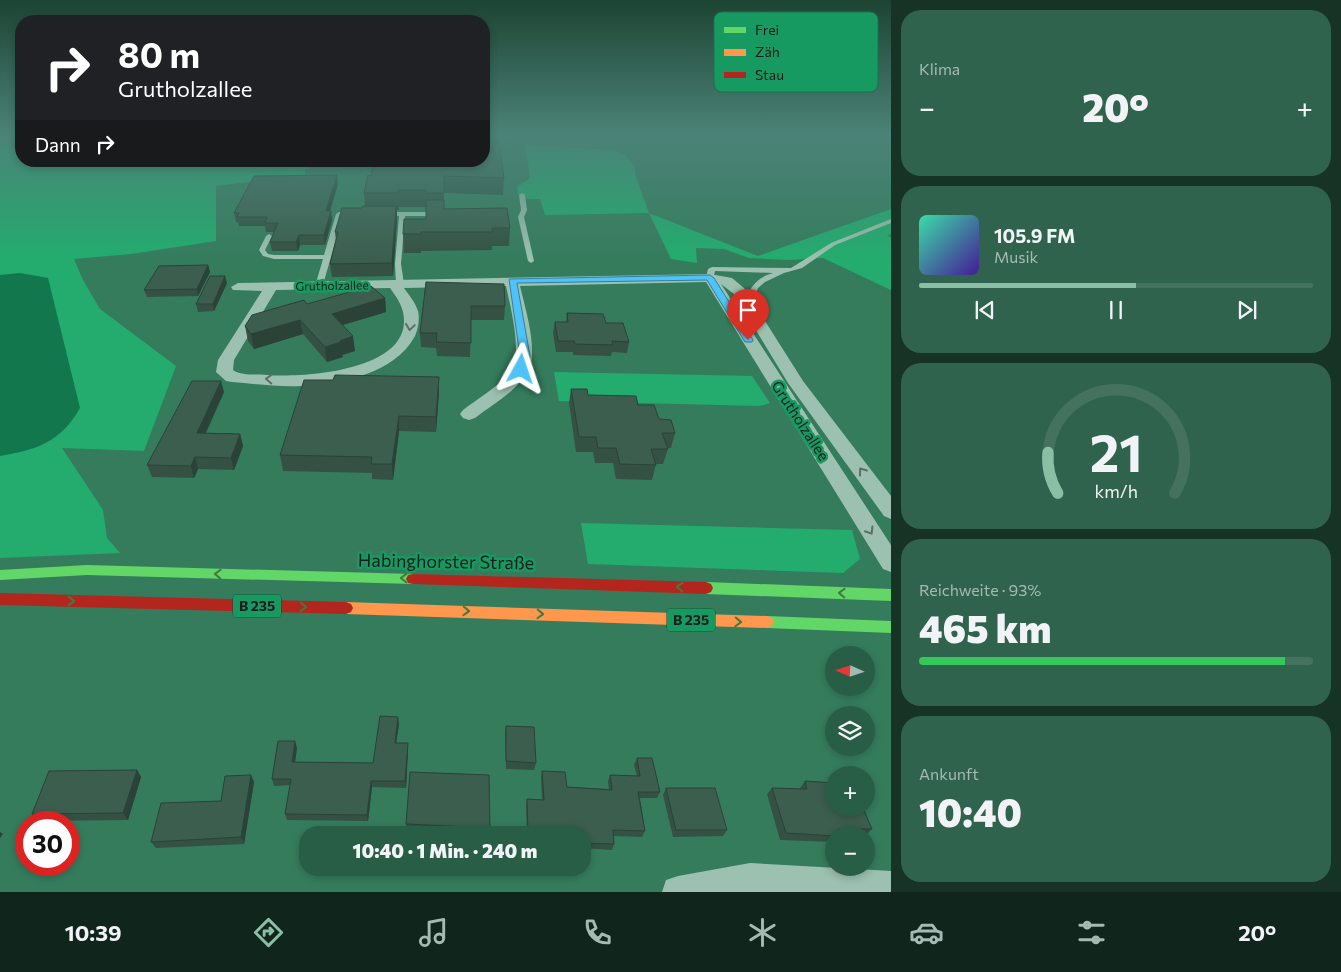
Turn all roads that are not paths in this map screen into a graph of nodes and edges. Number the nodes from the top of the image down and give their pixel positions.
1 (522, 195) dead end
2 (359, 214) edge
3 (376, 214) edge
4 (402, 214) junction
5 (450, 214) edge
6 (891, 221) edge
7 (269, 236) edge
8 (328, 256) junction
9 (531, 261) dead end
10 (787, 271) junction
11 (711, 273) junction
12 (512, 281) junction
13 (397, 284) junction
14 (319, 286) junction
15 (238, 287) dead end
16 (270, 287) junction
17 (748, 305) junction
18 (469, 414) dead end
19 (891, 511) edge
20 (891, 563) edge
21 (0, 575) edge
22 (891, 595) edge
23 (0, 599) edge
24 (891, 628) edge
25 (891, 887) edge
26 (678, 892) edge

1 - 9 lane
2 - 8 lane
3 - 4 lane
4 - 5 lane
4 - 13 lane
6 - 10 lane
7 - 8 lane
8 - 14 lane
10 - 11 lane
10 - 17 lane
11 - 12 street, Grutholzallee
11 - 17 street, Grutholzallee
11 -> 20 street, Grutholzallee
12 - 13 street, Grutholzallee
12 - 18 street
13 - 14 street, Grutholzallee
13 -> 16 street
14 - 16 street, Grutholzallee
15 - 16 street, Grutholzallee
19 -> 17 street, Grutholzallee
22 -> 21 main road, Habinghorster Straße / B 235
23 -> 24 main road, B 235
25 - 26 street

